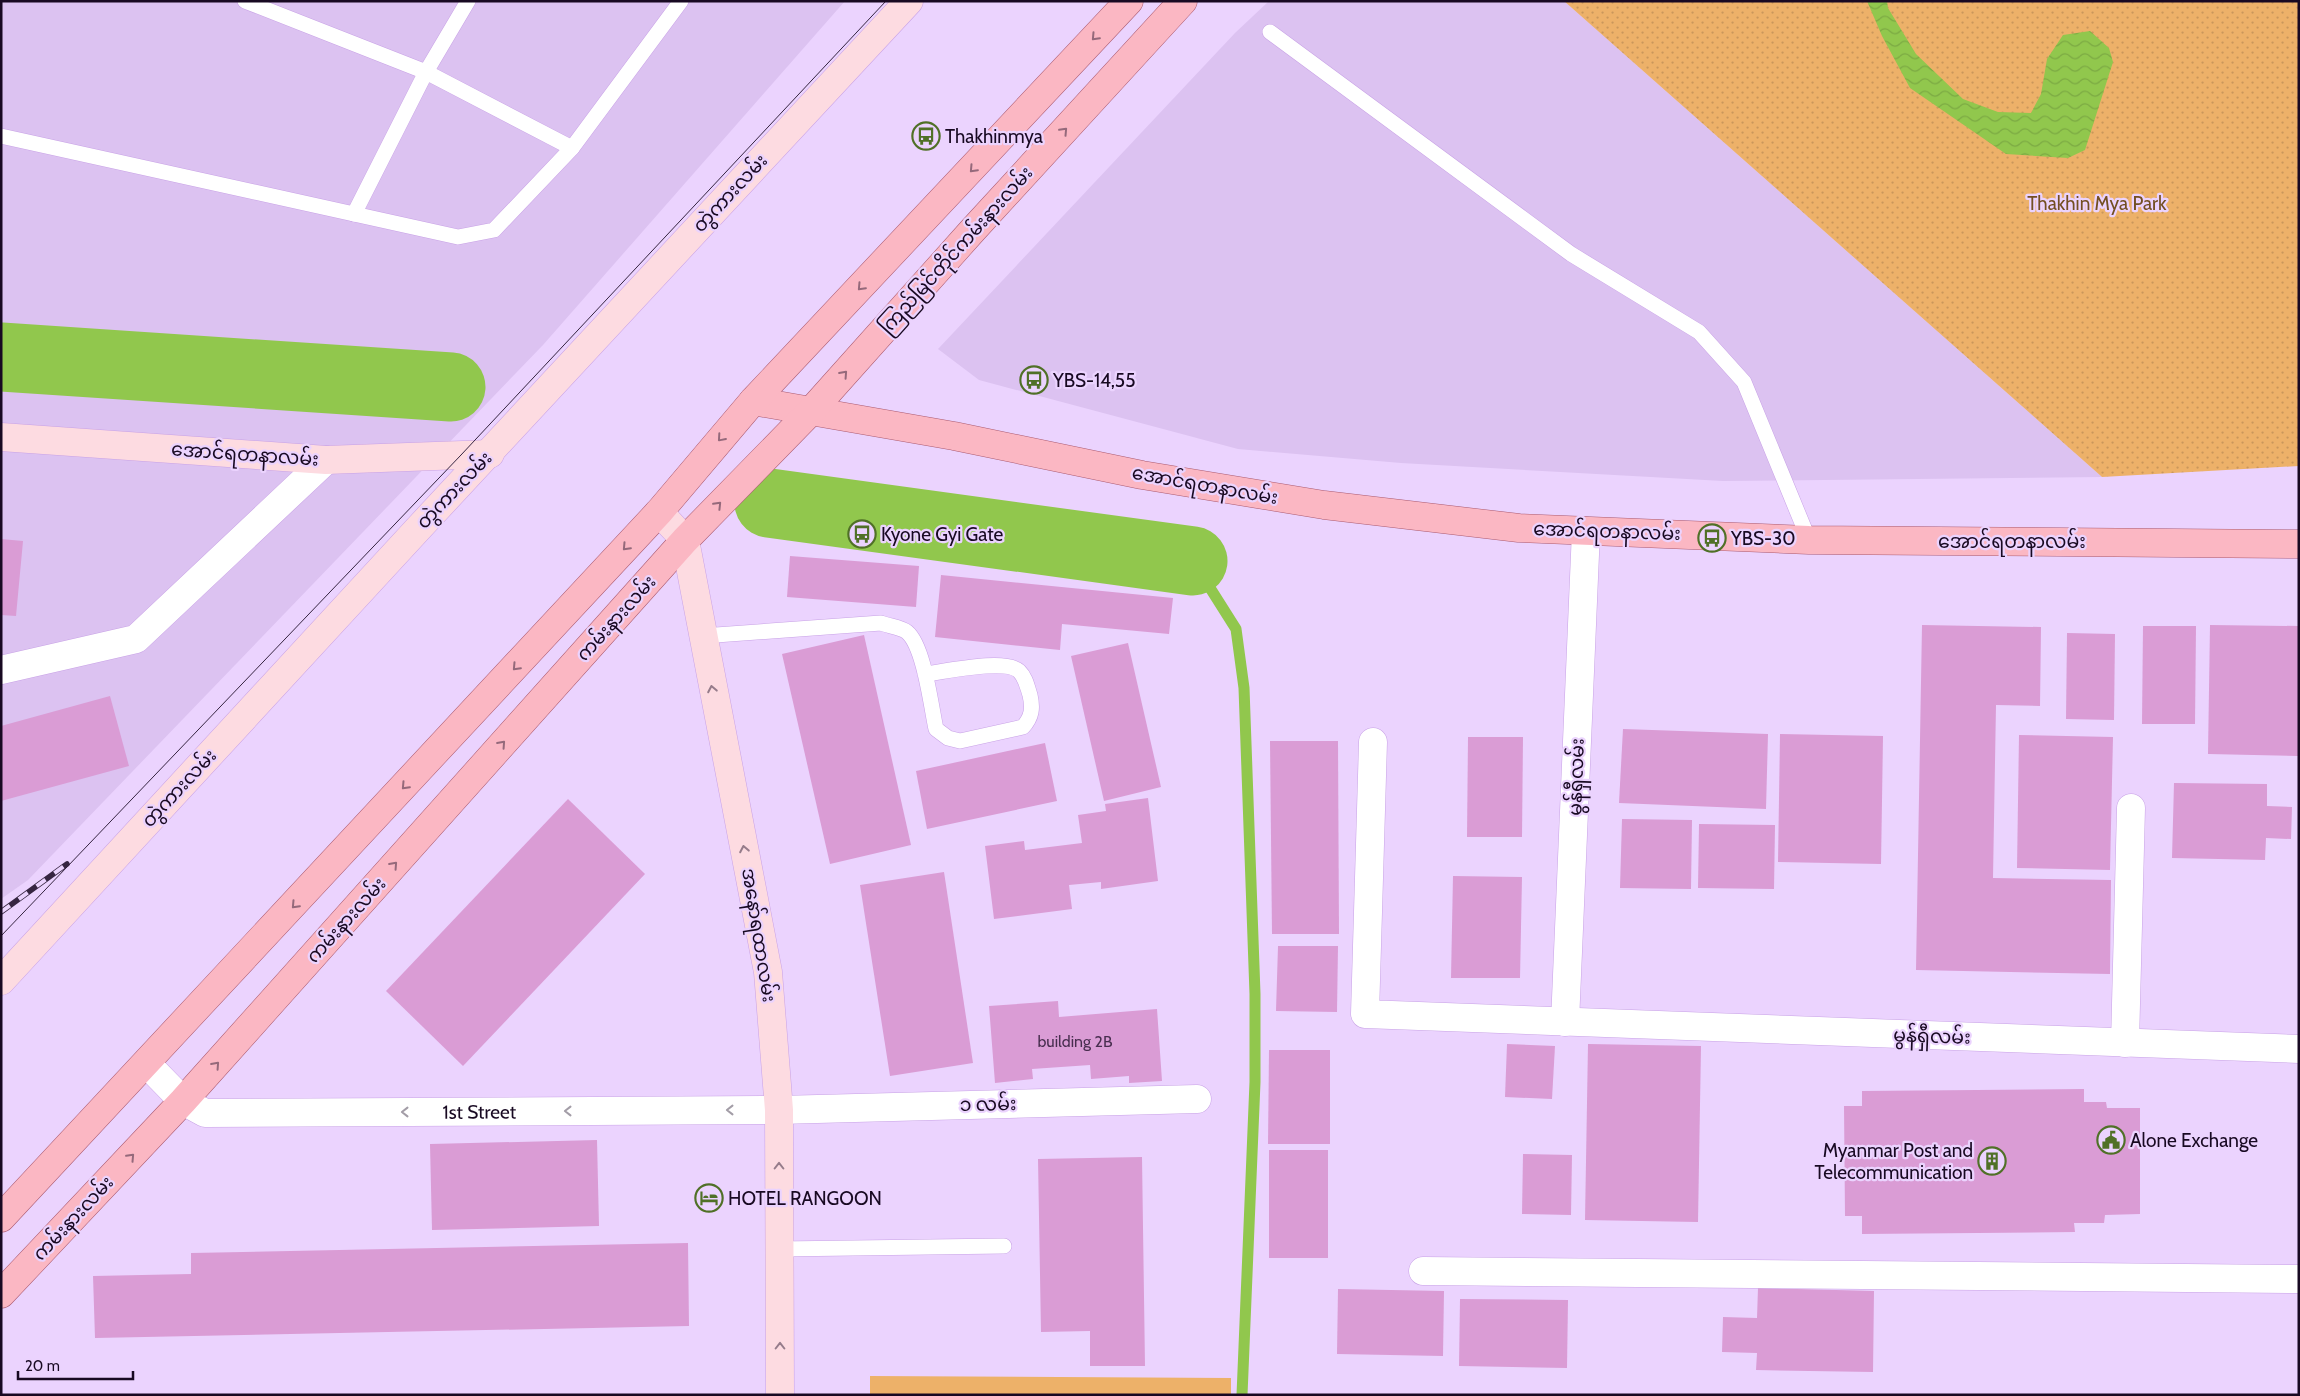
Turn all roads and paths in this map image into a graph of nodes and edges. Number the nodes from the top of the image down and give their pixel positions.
1 (245, 1) edge
2 (468, 1) edge
3 (681, 1) edge
4 (909, 1) edge
5 (1128, 1) edge
6 (1183, 1) edge
7 (1270, 32) dead end
8 (426, 72) junction
9 (1, 136) edge
10 (572, 148) junction
11 (354, 214) junction
12 (753, 401) junction
13 (812, 410) junction
14 (1, 437) edge
15 (490, 454) junction
16 (326, 460) junction
17 (659, 512) junction
18 (1586, 531) junction
19 (685, 540) junction
20 (1809, 540) junction
21 (2299, 544) edge
22 (702, 636) junction
23 (1, 670) edge
24 (924, 674) junction
25 (1373, 742) dead end
26 (2131, 808) dead end
27 (1, 981) edge
28 (1565, 1022) junction
29 (2126, 1043) junction
30 (2299, 1049) edge
31 (147, 1064) junction
32 (1197, 1099) dead end
33 (183, 1101) junction
34 (779, 1110) junction
35 (1, 1218) edge
36 (1004, 1246) dead end
37 (779, 1249) junction
38 (1423, 1270) dead end
39 (2299, 1279) edge
40 (1, 1294) edge
41 (780, 1395) edge

1 - 8 lane
2 - 8 lane
3 - 10 lane
4 - 15 main road, တွဲကားလမ်း
5 -> 12 main road
13 -> 6 main road, ကြည်မြင်တိုင်ကမ်းနားလမ်း
7 - 20 lane
8 - 10 lane
8 - 11 lane
9 - 11 lane
10 - 11 lane
12 - 13 main road, အောင်ရတနာလမ်း
12 -> 17 main road
13 - 18 main road, အောင်ရတနာလမ်း
19 -> 13 main road, ကမ်းနားလမ်း
14 - 16 main road, အောင်ရတနာလမ်း
15 - 16 main road, အောင်ရတနာလမ်း
15 - 27 main road, တွဲကားလမ်း
16 - 23 street
17 - 19 main road
17 -> 31 main road
18 - 20 main road, အောင်ရတနာလမ်း
18 - 28 street, မွန်ရှီလမ်း
19 - 22 main road, အနော်ရထာလမ်း
33 -> 19 main road, ကမ်းနားလမ်း
20 - 21 main road, အောင်ရတနာလမ်း
22 - 24 lane
34 -> 22 main road, အနော်ရထာလမ်း
24 - 24 lane
25 - 28 street, မွန်ရှီလမ်း
26 - 29 street
28 - 29 street, မွန်ရှီလမ်း
29 - 30 street, မွန်ရှီလမ်း
31 - 33 street, 1st Street
31 - 35 main road
32 - 34 street, ၁ လမ်း
34 -> 33 street, 1st Street
40 -> 33 main road, ကမ်းနားလမ်း
37 -> 34 main road, အနော်ရထာလမ်း
36 - 37 lane
41 -> 37 main road, အနော်ရထာလမ်း
38 - 39 street

